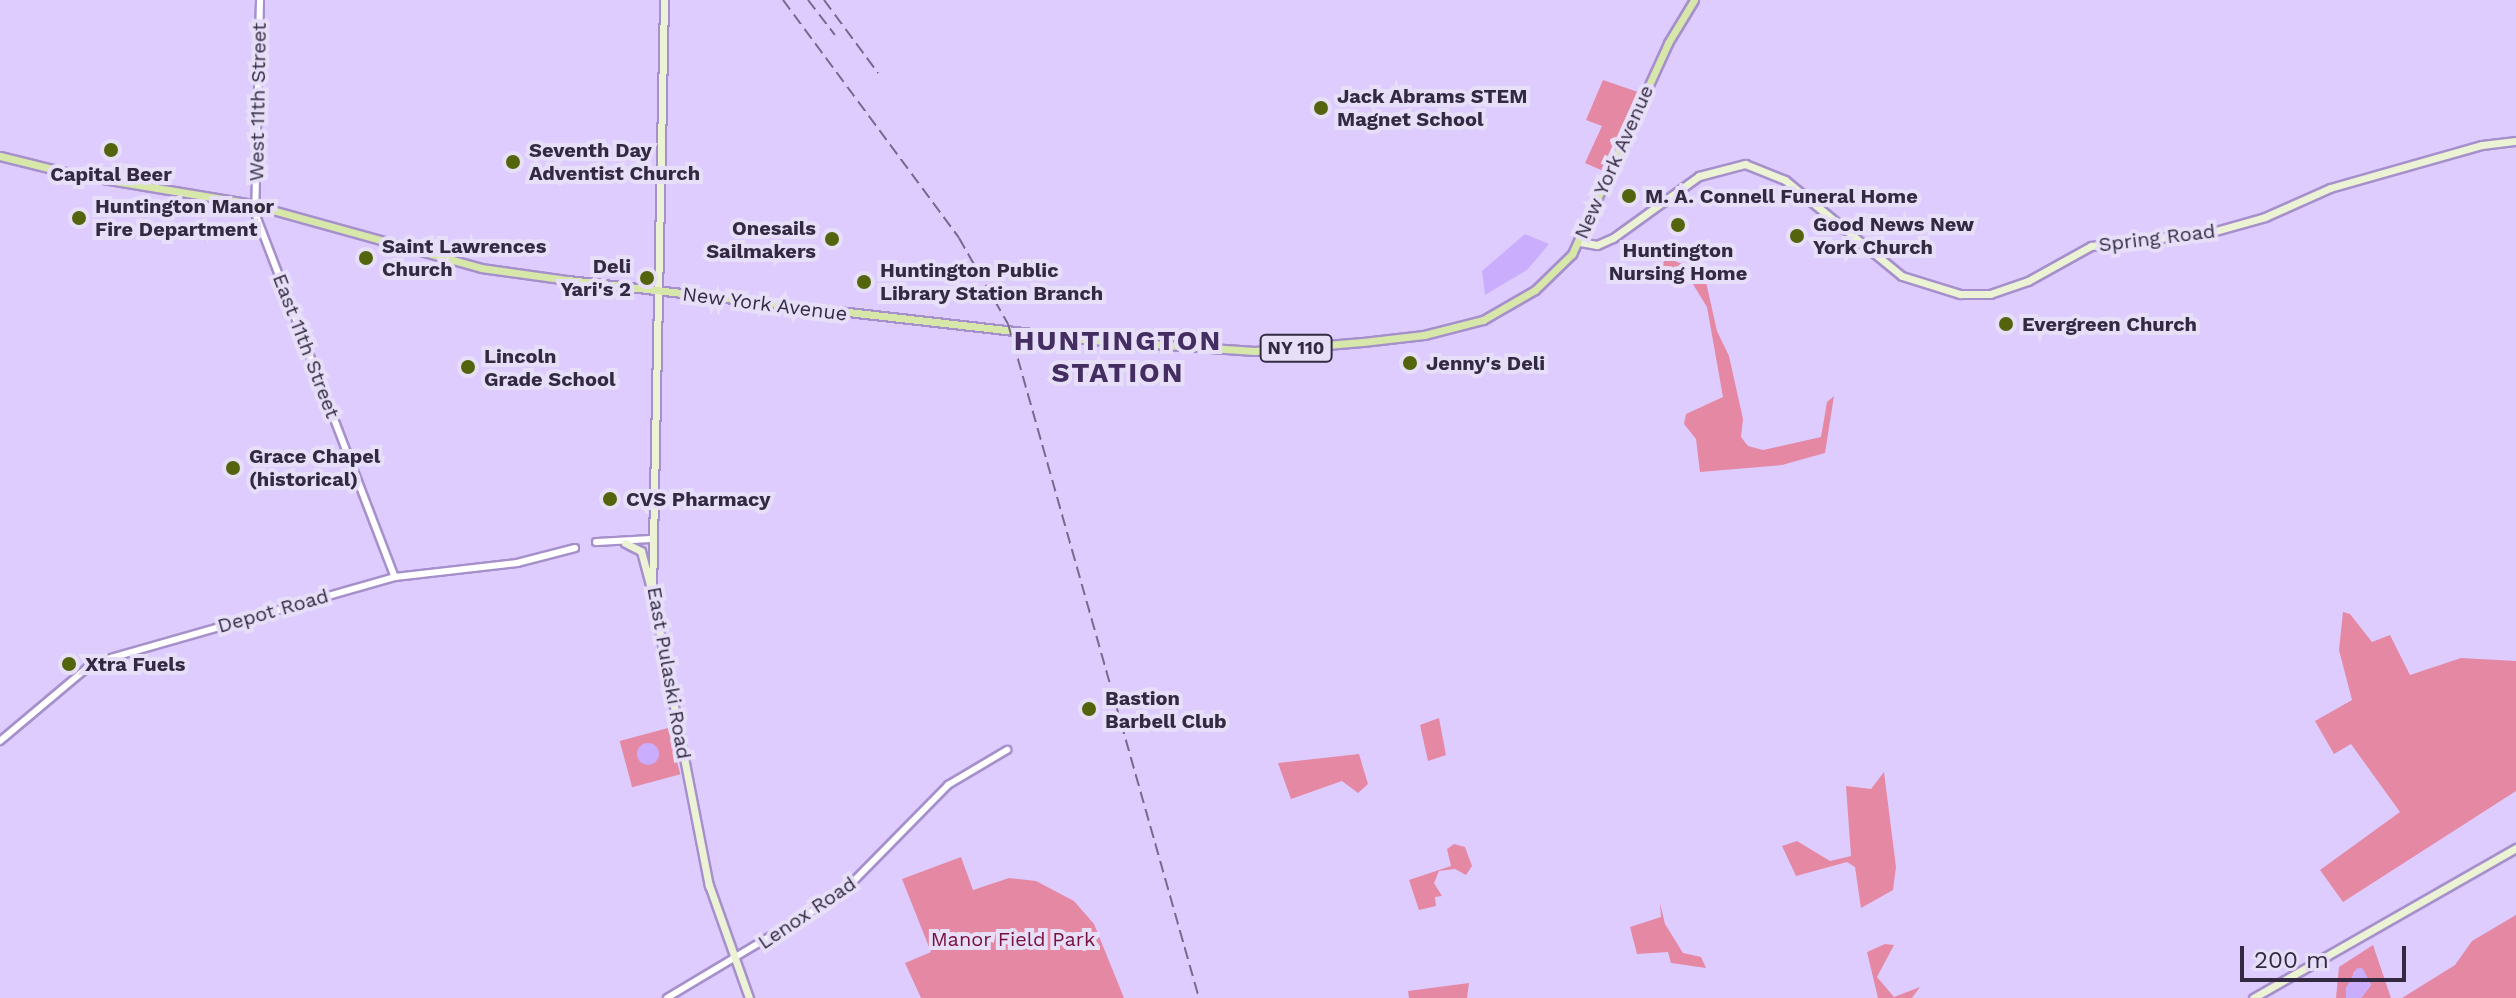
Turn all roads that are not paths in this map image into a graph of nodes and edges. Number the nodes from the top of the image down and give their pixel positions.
1 (260, 0) edge
2 (664, 0) edge
3 (1694, 0) edge
4 (2516, 141) edge
5 (0, 156) edge
6 (256, 205) junction
7 (1580, 242) junction
8 (657, 292) junction
9 (652, 539) junction
10 (596, 542) dead end
11 (625, 543) junction
12 (575, 548) dead end
13 (395, 577) junction
14 (652, 593) junction
15 (0, 741) edge
16 (1007, 750) dead end
17 (2516, 848) edge
18 (733, 962) junction
19 (667, 998) edge
20 (749, 998) edge
21 (2253, 998) edge

1 - 6 street, West 11th Street
2 - 8 main road, East Pulaski Road
3 - 7 main road, New York Avenue / NY 110
4 - 7 main road, Spring Road
5 - 6 main road, New York Avenue / NY 110
6 - 8 main road, New York Avenue / NY 110
6 - 13 street, East 11th Street
7 - 8 main road, New York Avenue / NY 110
8 - 9 main road, East Pulaski Road
9 - 11 street
9 - 14 main road, East Pulaski Road
10 - 11 street
11 - 14 main road
12 - 13 street, Depot Road
13 - 15 street, Depot Road
14 - 18 main road, East Pulaski Road
16 - 18 street, Lenox Road
17 - 21 main road
18 - 19 street, Lenox Road
18 - 20 main road, East Pulaski Road

